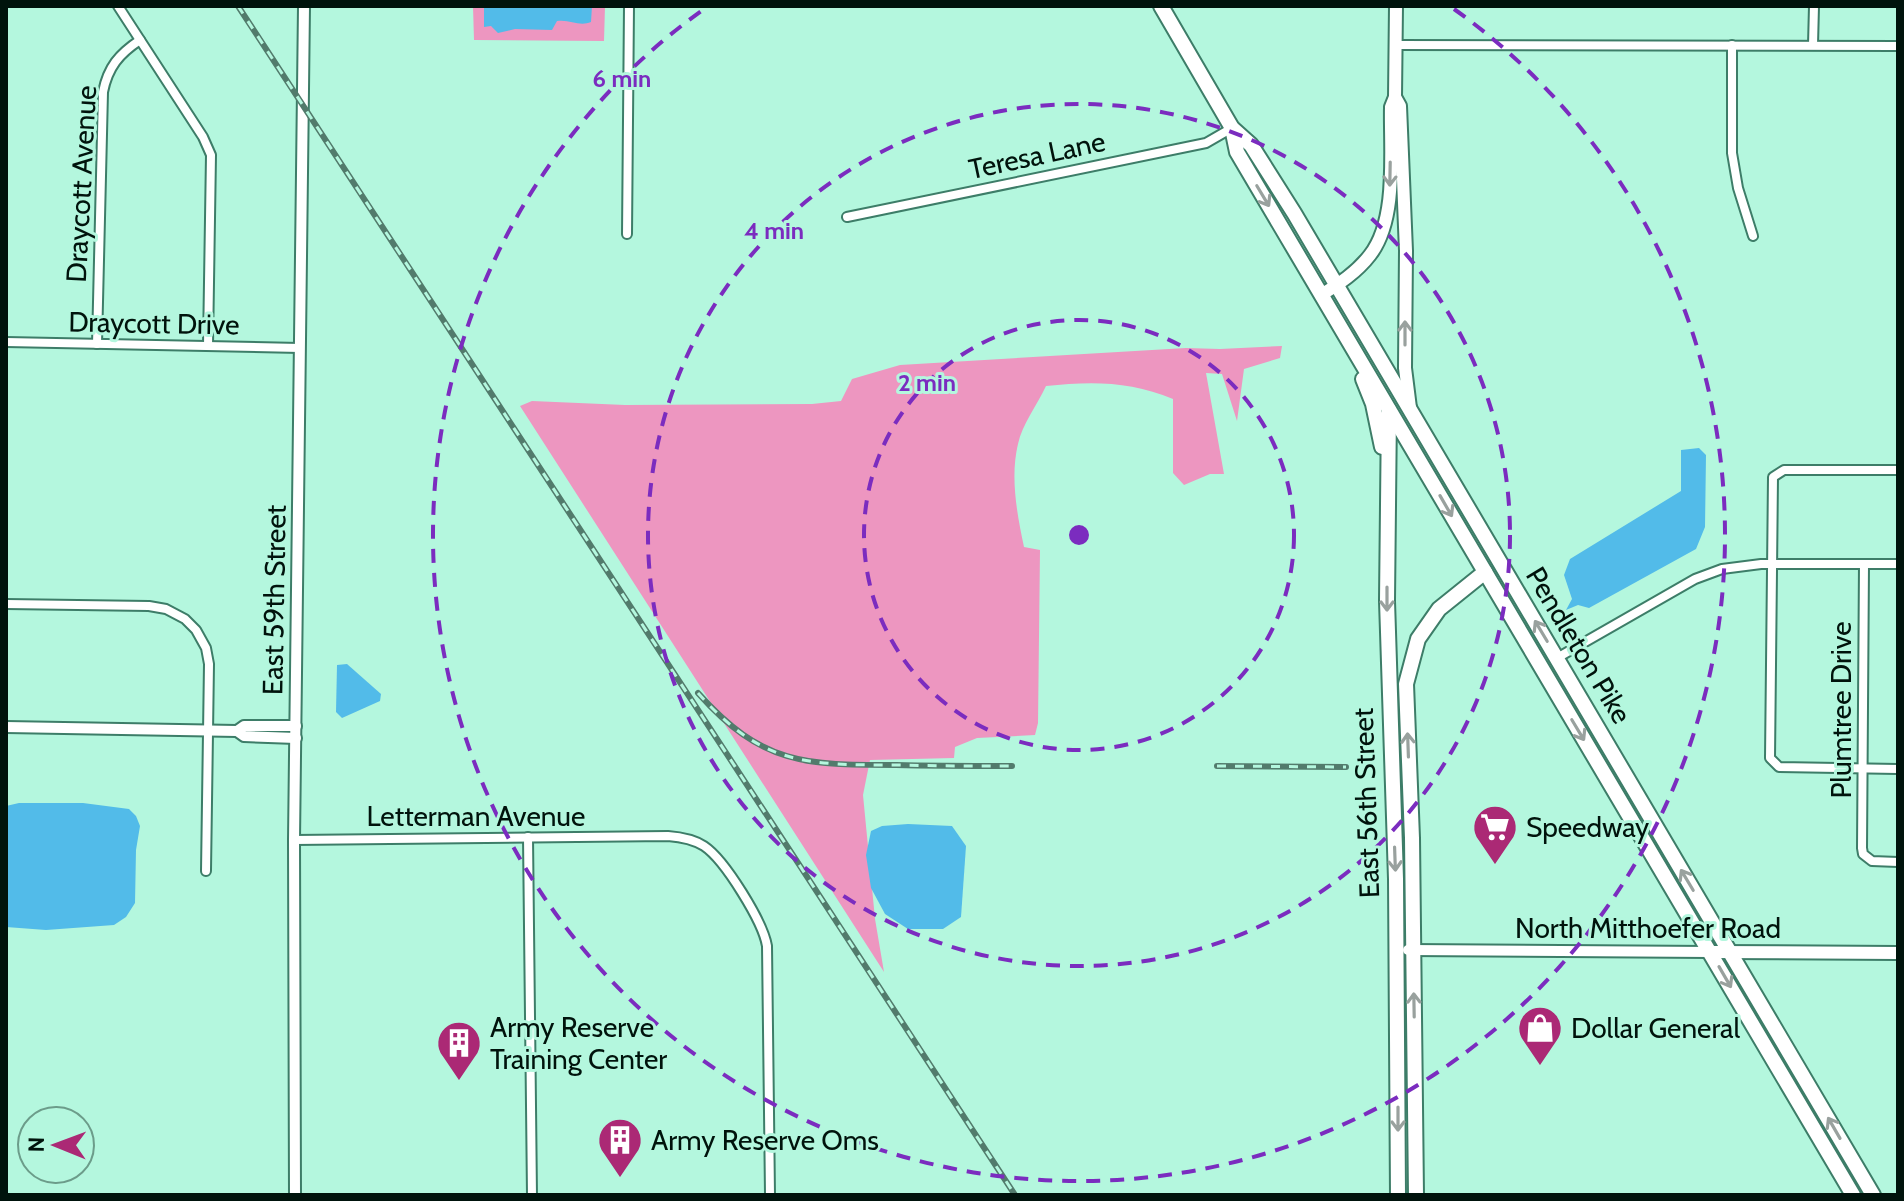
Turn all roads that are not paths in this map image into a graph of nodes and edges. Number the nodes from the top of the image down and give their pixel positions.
1 (118, 6) edge
2 (304, 6) edge
3 (629, 6) edge
4 (1161, 6) edge
5 (1396, 6) edge
6 (1814, 6) edge
7 (140, 40) junction
8 (1396, 45) junction
9 (1732, 45) junction
10 (1813, 45) junction
11 (1898, 46) edge
12 (1395, 97) junction
13 (1232, 128) junction
14 (847, 217) dead end
15 (627, 234) dead end
16 (1753, 236) dead end
17 (1336, 285) junction
18 (1321, 295) junction
19 (1348, 341) junction
20 (6, 342) edge
21 (97, 344) junction
22 (208, 346) junction
23 (300, 348) junction
24 (1389, 409) junction
25 (1410, 410) junction
26 (1898, 470) edge
27 (1386, 475) junction
28 (1771, 564) junction
29 (1864, 564) junction
30 (1898, 564) edge
31 (1485, 572) junction
32 (6, 604) edge
33 (1557, 658) junction
34 (296, 726) junction
35 (6, 727) edge
36 (209, 730) junction
37 (237, 731) junction
38 (296, 738) junction
39 (1864, 769) junction
40 (1898, 769) edge
41 (528, 837) junction
42 (294, 840) junction
43 (1898, 862) edge
44 (206, 871) dead end
45 (1397, 950) junction
46 (1414, 950) junction
47 (1710, 952) junction
48 (1730, 952) junction
49 (1898, 953) edge
50 (295, 1195) edge
51 (532, 1195) edge
52 (770, 1195) edge
53 (1398, 1195) edge
54 (1416, 1195) edge
55 (1853, 1195) edge
56 (1873, 1195) edge

1 - 7 street
2 - 23 street, East 59th Street
3 - 15 street
4 - 13 main road, Pendleton Pike
5 - 8 main road
6 - 10 street
7 - 21 street, Draycott Avenue
7 - 22 street
8 - 9 street
8 - 12 main road
9 - 10 street
9 - 16 street
10 - 11 street
12 -> 17 main road
25 -> 12 main road
13 - 14 street, Teresa Lane
13 - 17 main road, Pendleton Pike
13 -> 18 main road, Pendleton Pike
17 - 18 main road
17 - 25 main road, Pendleton Pike
18 - 19 main road, Pendleton Pike
19 - 24 main road, Pendleton Pike
19 - 27 main road
20 - 21 street, Draycott Drive
21 - 22 street, Draycott Drive
22 - 23 street, Draycott Drive
23 - 34 street, East 59th Street
24 - 27 main road, East 56th Street
24 -> 31 main road, Pendleton Pike
33 -> 25 main road, Pendleton Pike
26 - 28 street
27 -> 45 main road, East 56th Street
28 - 29 street
28 - 33 street
28 - 39 street
29 - 30 street
29 - 39 street, Plumtree Drive
46 -> 31 main road, East 56th Street
31 -> 47 main road, Pendleton Pike
32 - 36 street
48 -> 33 main road, Pendleton Pike
34 - 37 street
34 - 38 street, East 59th Street
35 - 36 street
36 - 37 street
36 - 44 street
37 - 38 street
38 - 42 street, East 59th Street
39 - 40 street
39 - 43 street, Plumtree Drive
41 - 42 street, Letterman Avenue
41 - 51 street
41 - 52 street, Letterman Avenue
42 - 50 street, East 59th Street
45 - 46 street, North Mitthoefer Road
45 -> 53 main road, East 56th Street
46 - 47 street, North Mitthoefer Road
54 -> 46 main road, East 56th Street
47 - 48 main road, North Mitthoefer Road
47 -> 55 main road, Pendleton Pike
48 - 49 main road, North Mitthoefer Road
56 -> 48 main road, Pendleton Pike

